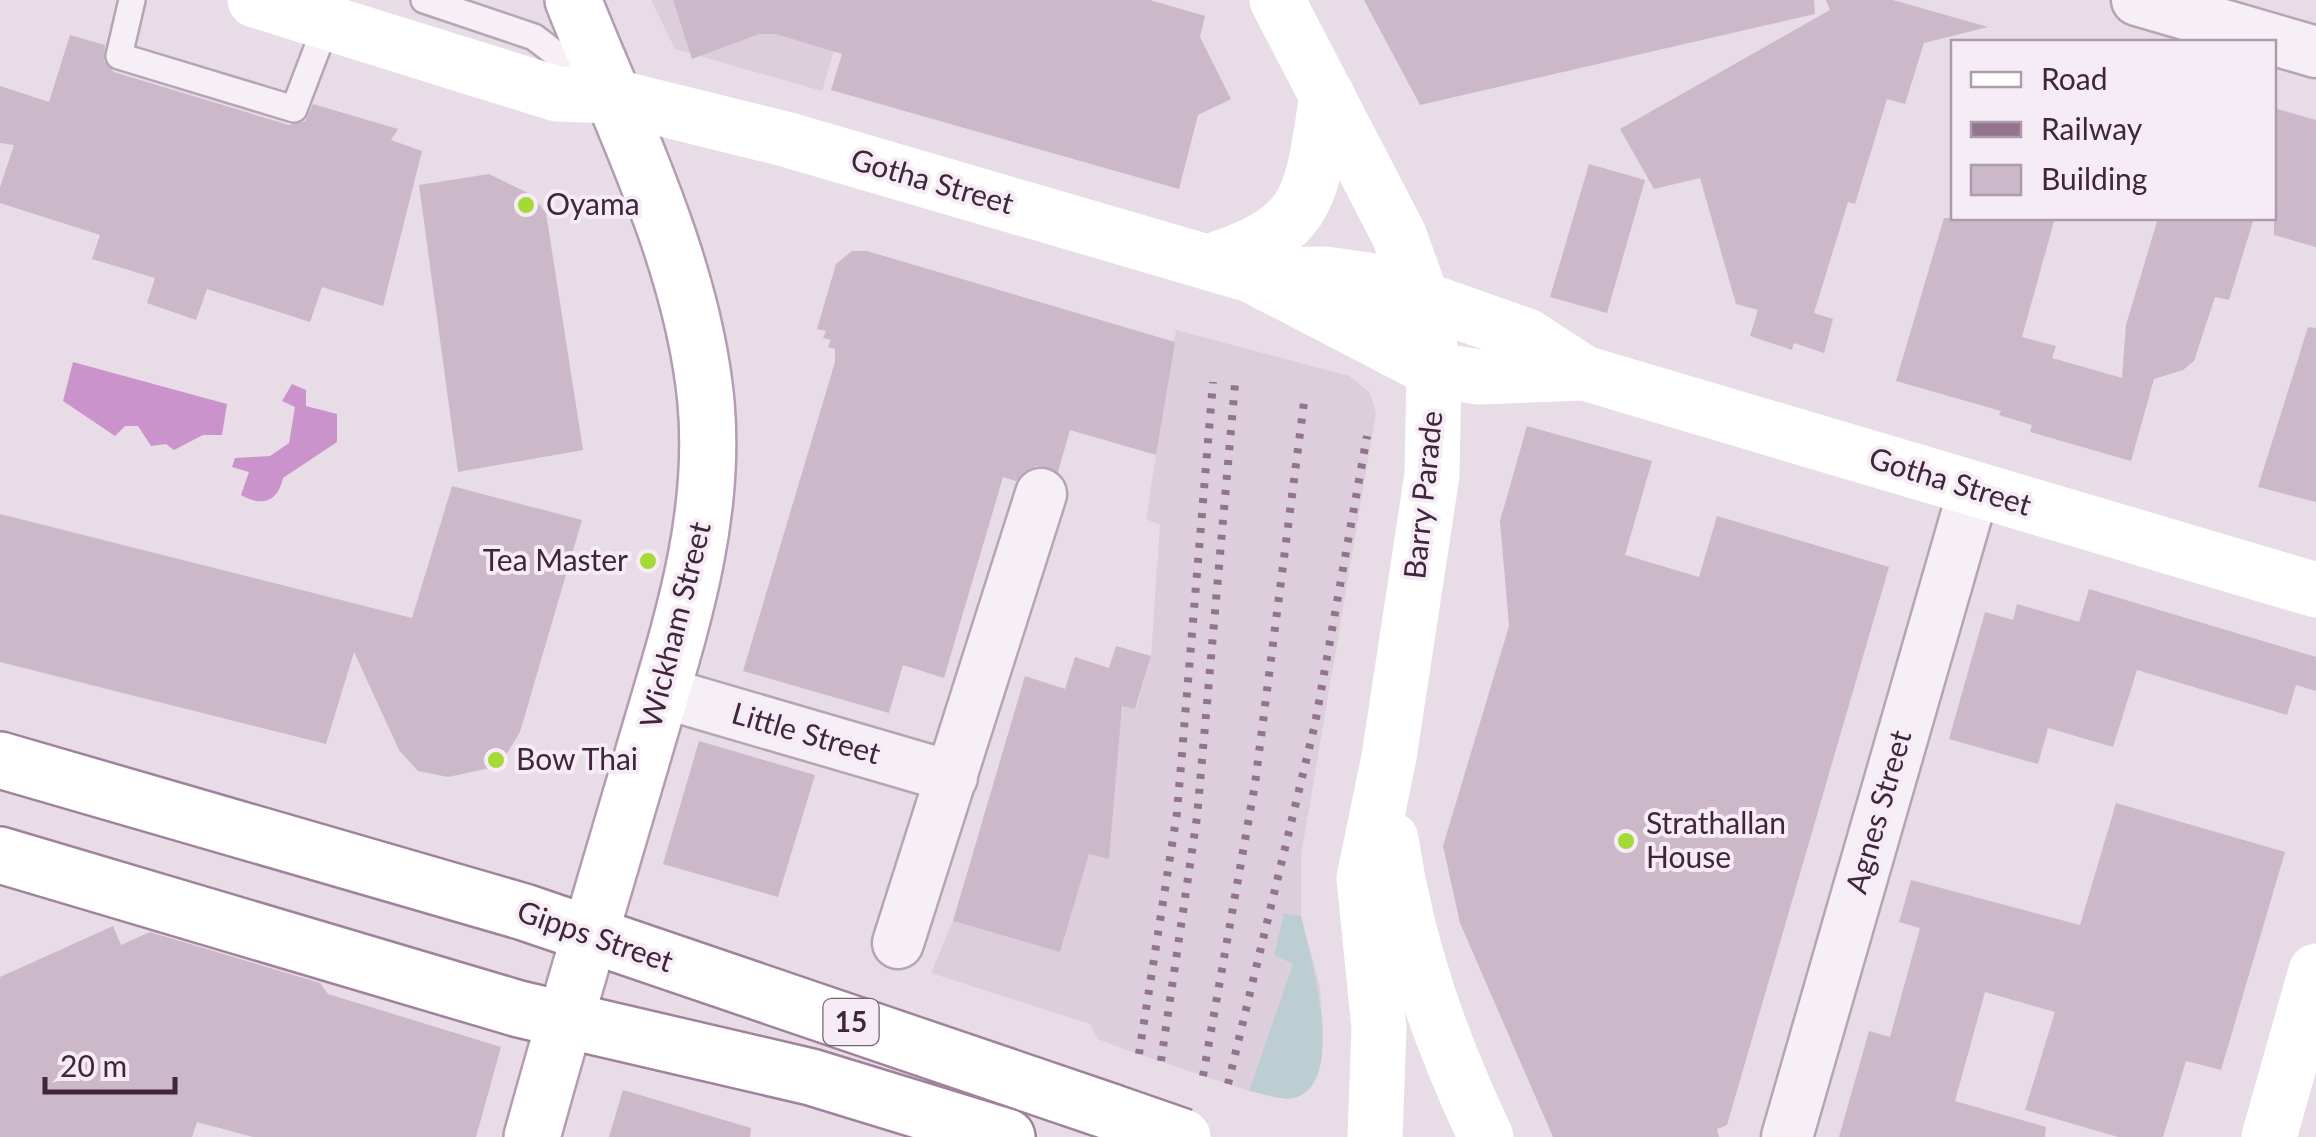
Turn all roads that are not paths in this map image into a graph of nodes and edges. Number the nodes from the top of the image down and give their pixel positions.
1 (132, 0) edge
2 (255, 0) edge
3 (424, 0) edge
4 (573, 0) edge
5 (1277, 0) edge
6 (2138, 0) edge
7 (335, 11) edge
8 (2275, 40) edge
9 (2276, 40) edge
10 (2316, 52) edge
11 (1327, 95) junction
12 (611, 96) junction
13 (1230, 269) junction
14 (1422, 300) junction
15 (1434, 370) junction
16 (1584, 373) junction
17 (1974, 488) junction
18 (1042, 494) dead end
19 (2316, 590) edge
20 (661, 692) junction
21 (0, 760) edge
22 (952, 777) junction
23 (1383, 781) junction
24 (0, 855) edge
25 (590, 936) junction
26 (898, 943) dead end
27 (2316, 972) edge
28 (565, 1020) junction
29 (532, 1137) edge
30 (1007, 1137) edge
31 (1182, 1137) edge
32 (1375, 1137) edge
33 (1486, 1137) edge
34 (1787, 1137) edge
35 (2269, 1137) edge

1 - 7 lane
2 - 7 main road, Gotha Street
3 - 12 lane, Gotha Street
4 - 12 main road, Wickham Street
5 - 11 main road, Barry Parade
6 - 8 street
7 - 12 main road, Gotha Street
9 - 10 street
11 - 13 main road
11 - 14 main road, Barry Parade
12 - 13 main road, Gotha Street
12 - 20 main road, Wickham Street
13 - 14 main road, Gotha Street
13 - 15 main road, Gotha Street
14 - 15 main road, Barry Parade
14 - 16 main road, Gotha Street
15 - 16 main road, Gotha Street
15 - 23 main road, Barry Parade
16 - 17 main road, Gotha Street
17 - 19 main road, Gotha Street
17 - 34 street, Agnes Street
18 - 22 street
20 - 22 street, Little Street
20 - 25 main road, Wickham Street
21 - 25 main road, Gipps Street / 15
22 - 26 street
23 - 32 main road, Barry Parade
23 - 33 main road, Barry Parade
24 - 28 main road, 15
25 - 28 main road, Wickham Street
25 - 31 main road, Gipps Street / 15, bridge
27 - 35 main road
28 - 29 main road, Wickham Street
28 - 30 main road, 15

